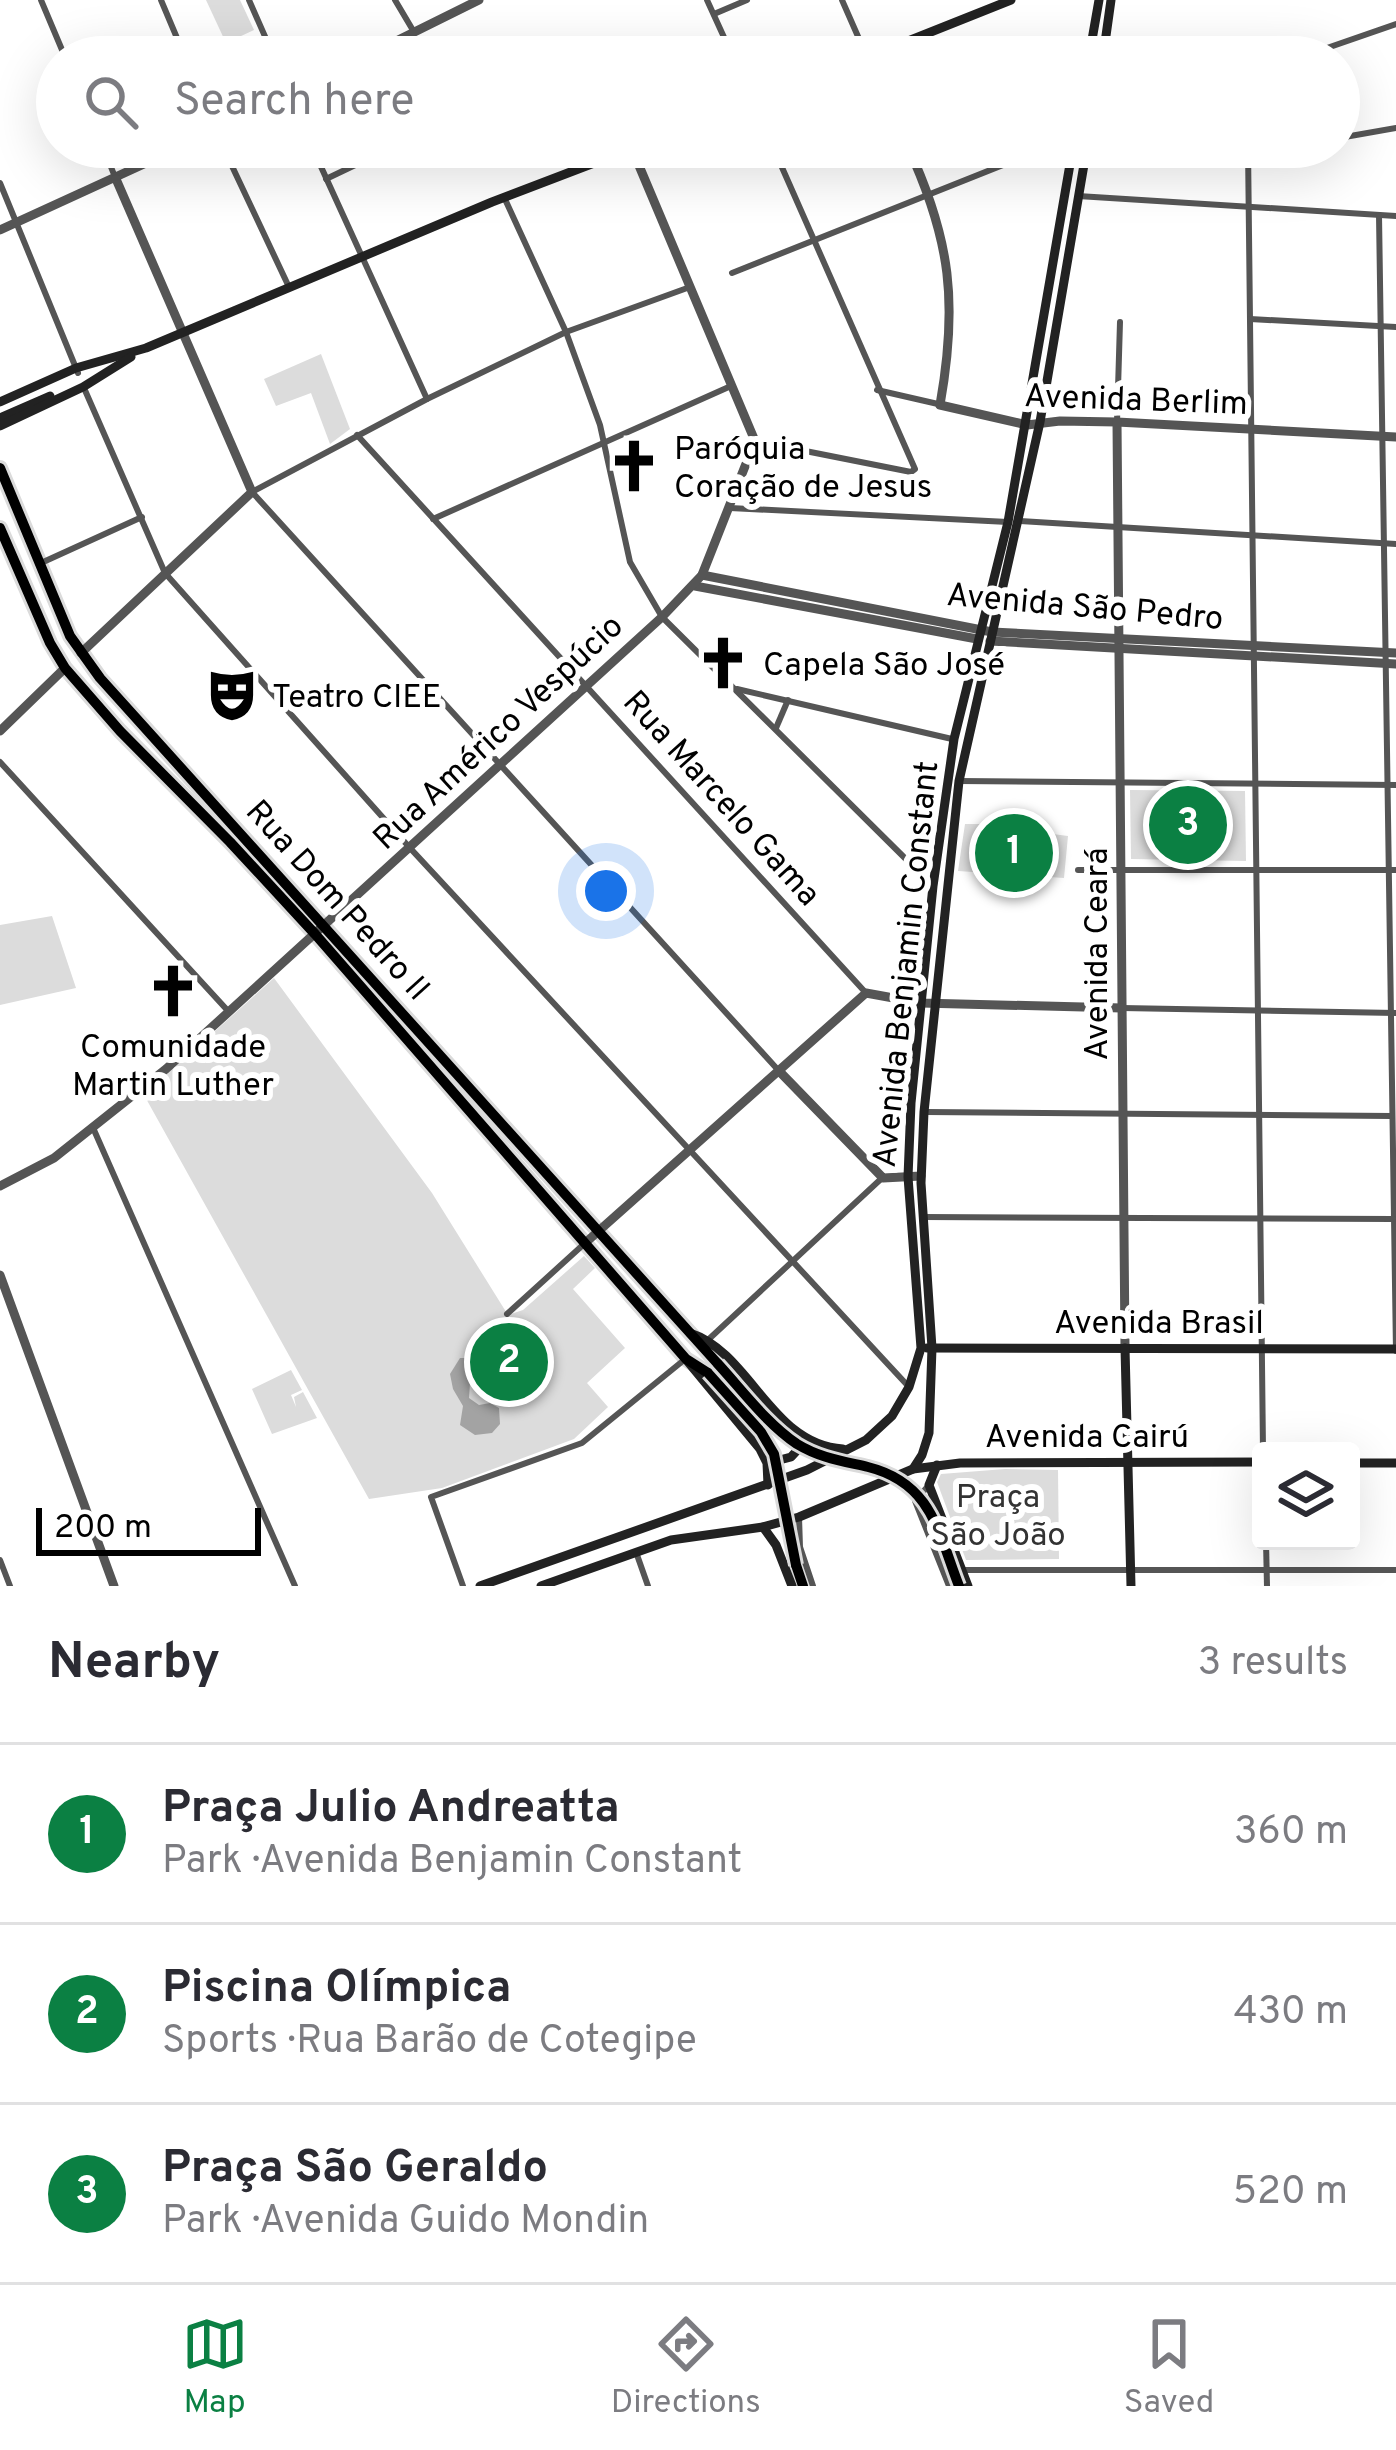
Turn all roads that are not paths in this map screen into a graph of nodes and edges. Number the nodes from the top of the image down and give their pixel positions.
1 (41, 0) edge
2 (161, 0) edge
3 (249, 0) edge
4 (395, 0) edge
5 (479, 0) edge
6 (707, 0) edge
7 (747, 0) edge
8 (842, 0) edge
9 (1012, 0) edge
10 (1099, 0) edge
11 (1111, 0) edge
12 (713, 14) junction
13 (1396, 24) edge
14 (414, 32) junction
15 (56, 36) edge
16 (176, 36) edge
17 (265, 36) edge
18 (406, 36) edge
19 (723, 36) edge
20 (858, 36) edge
21 (920, 36) edge
22 (1093, 36) edge
23 (1105, 36) edge
24 (1360, 37) edge
25 (1396, 128) edge
26 (1360, 134) edge
27 (112, 168) edge
28 (138, 168) edge
29 (233, 168) edge
30 (321, 168) edge
31 (349, 168) edge
32 (581, 168) edge
33 (642, 168) edge
34 (782, 168) edge
35 (918, 168) edge
36 (995, 168) edge
37 (1070, 168) edge
38 (1083, 168) edge
39 (1248, 168) edge
40 (116, 179) junction
41 (326, 179) junction
42 (0, 183) edge
43 (930, 194) junction
44 (1078, 196) junction
45 (504, 197) junction
46 (1248, 207) junction
47 (1379, 215) junction
48 (1396, 217) edge
49 (17, 223) junction
50 (0, 230) edge
51 (814, 239) junction
52 (360, 257) junction
53 (731, 273) dead end
54 (288, 285) junction
55 (690, 286) junction
56 (1250, 319) junction
57 (1120, 322) dead end
58 (1379, 326) junction
59 (1396, 327) edge
60 (183, 332) junction
61 (566, 332) junction
62 (114, 363) junction
63 (77, 370) junction
64 (731, 386) junction
65 (83, 387) junction
66 (878, 390) junction
67 (427, 399) junction
68 (940, 404) junction
69 (0, 405) edge
70 (0, 422) edge
71 (1040, 422) junction
72 (1117, 422) junction
73 (1027, 425) junction
74 (1251, 429) junction
75 (357, 435) junction
76 (1383, 436) junction
77 (1396, 436) edge
78 (603, 440) junction
79 (755, 441) junction
80 (0, 468) edge
81 (252, 491) junction
82 (727, 508) junction
83 (142, 517) junction
84 (433, 519) junction
85 (1020, 521) junction
86 (1008, 522) junction
87 (1118, 527) junction
88 (0, 528) edge
89 (1253, 536) junction
90 (1385, 543) junction
91 (1396, 544) edge
92 (40, 564) junction
93 (165, 573) junction
94 (698, 581) junction
95 (662, 617) junction
96 (985, 635) junction
97 (1120, 644) junction
98 (1255, 651) junction
99 (81, 653) junction
100 (1392, 658) edge
101 (65, 668) junction
102 (585, 686) junction
103 (734, 688) junction
104 (788, 700) junction
105 (776, 728) junction
106 (0, 731) edge
107 (954, 739) junction
108 (0, 762) edge
109 (502, 764) junction
110 (959, 781) junction
111 (1121, 782) junction
112 (1254, 783) junction
113 (1392, 784) edge
114 (410, 848) junction
115 (1078, 870) dead end
116 (1121, 870) junction
117 (1255, 870) junction
118 (1393, 870) edge
119 (933, 886) junction
120 (326, 925) junction
121 (315, 934) junction
122 (866, 993) junction
123 (927, 1003) junction
124 (1123, 1008) junction
125 (1256, 1010) junction
126 (229, 1012) junction
127 (1394, 1012) edge
128 (779, 1071) junction
129 (923, 1112) junction
130 (1123, 1114) junction
131 (1258, 1114) junction
132 (1394, 1116) edge
133 (94, 1130) junction
134 (690, 1150) junction
135 (921, 1176) junction
136 (908, 1177) junction
137 (883, 1178) junction
138 (0, 1186) edge
139 (923, 1217) junction
140 (1124, 1218) junction
141 (1259, 1218) junction
142 (1395, 1219) edge
143 (600, 1231) junction
144 (584, 1244) junction
145 (793, 1261) junction
146 (0, 1274) edge
147 (508, 1314) dead end
148 (690, 1333) junction
149 (709, 1339) junction
150 (926, 1348) junction
151 (1125, 1348) junction
152 (1261, 1349) junction
153 (1396, 1350) edge
154 (686, 1359) junction
155 (909, 1387) junction
156 (807, 1438) junction
157 (1263, 1442) edge
158 (848, 1449) junction
159 (1128, 1462) junction
160 (1252, 1462) edge
161 (1360, 1462) edge
162 (767, 1463) junction
163 (1396, 1463) edge
164 (937, 1465) junction
165 (913, 1469) junction
166 (768, 1485) junction
167 (929, 1485) junction
168 (799, 1517) junction
169 (763, 1527) junction
170 (1266, 1550) edge
171 (636, 1552) junction
172 (0, 1560) edge
173 (1130, 1569) junction
174 (962, 1570) junction
175 (1266, 1570) junction
176 (1396, 1570) edge
177 (10, 1586) edge
178 (113, 1586) edge
179 (295, 1586) edge
180 (463, 1586) edge
181 (480, 1586) edge
182 (541, 1586) edge
183 (648, 1586) edge
184 (792, 1586) edge
185 (802, 1586) edge
186 (813, 1586) edge
187 (950, 1586) edge
188 (964, 1586) edge
189 (1130, 1586) edge
190 (1267, 1586) edge

1 - 15 street
2 - 16 street
3 - 17 street
4 - 14 street
5 - 14 street
6 - 12 street
7 - 12 street
8 - 20 street
9 - 21 main road
10 - 22 main road
11 - 23 main road
12 - 19 street
13 - 24 street
14 - 18 street
25 - 26 street
27 - 40 street
28 - 40 street
29 - 54 street
30 - 41 street
31 - 41 street
32 - 45 main road
33 - 55 street
34 - 51 street
35 - 43 street
36 - 43 street
37 - 73 main road, Avenida Benjamin Constant
38 - 44 main road, Avenida Benjamin Constant
39 - 46 street
40 - 49 street
40 - 60 street
41 - 52 street
42 - 49 street
43 - 51 street
43 - 68 street
44 - 46 street
44 - 71 main road, Avenida Benjamin Constant
45 - 52 main road
45 - 61 street
46 - 47 street
46 - 56 street
47 - 48 street
47 - 58 street
49 - 50 street
49 - 63 street
51 - 53 street
51 - 66 street
52 - 54 main road
52 - 67 street
54 - 60 main road
55 - 61 street
55 - 64 street
56 - 58 street
56 - 74 street
57 - 72 street, Avenida Ceará
58 - 59 street
58 - 76 street
60 - 62 main road
60 - 81 street
61 - 67 street
61 - 78 street
62 - 63 main road
62 - 65 main road
62 - 70 main road
63 - 69 main road
64 - 78 street
64 - 79 street
65 - 70 main road
65 - 83 street
66 - 68 street, Avenida Berlim
66 - 79 street
67 - 75 street
68 - 73 street, Avenida Berlim
71 - 72 street, Avenida Berlim
71 - 73 street, Avenida Berlim
71 - 85 main road, Avenida Benjamin Constant
72 - 74 street, Avenida Berlim
72 - 87 street, Avenida Ceará
73 - 86 main road, Avenida Benjamin Constant
74 - 76 street, Avenida Berlim
74 - 89 street
75 - 81 street
75 - 84 street, Rua Marcelo Gama
76 - 77 street, Avenida Berlim
76 - 90 street
78 - 84 street
78 - 95 street
79 - 82 street
80 - 92 main road, Rua Dom Pedro II
81 - 93 street
81 - 109 street
82 - 86 street
82 - 94 street
83 - 92 street
83 - 93 street
84 - 102 street, Rua Marcelo Gama
85 - 87 street
85 - 96 main road, Avenida Benjamin Constant
86 - 96 main road, Avenida Benjamin Constant
87 - 89 street
87 - 97 street, Avenida Ceará
88 - 101 main road, Rua Dom Pedro II
89 - 90 street
89 - 98 street
90 - 91 street
90 - 100 street
92 - 99 main road, Rua Dom Pedro II
93 - 99 street
93 - 114 street
94 - 95 street, Rua Américo Vespúcio
94 - 96 street, Avenida São Pedro
95 - 102 street, Rua Américo Vespúcio
95 - 103 street
96 - 97 street, Avenida São Pedro
96 - 107 main road, Avenida Benjamin Constant
96 - 110 main road, Avenida Benjamin Constant
97 - 98 street, Avenida São Pedro
97 - 111 street, Avenida Ceará
98 - 100 street, Avenida São Pedro
98 - 112 street
99 - 120 main road, Rua Dom Pedro II
100 - 113 street
101 - 106 street
101 - 121 main road, Rua Dom Pedro II
102 - 109 street, Rua Américo Vespúcio
102 - 122 street, Rua Marcelo Gama
103 - 104 street
103 - 105 street
104 - 105 street
104 - 107 street
105 - 119 street
107 - 119 main road, Avenida Benjamin Constant
108 - 126 street
109 - 114 street, Rua Américo Vespúcio
109 - 128 street
110 - 111 street
110 - 123 main road, Avenida Benjamin Constant
111 - 112 street
111 - 116 street, Avenida Ceará
112 - 113 street
112 - 117 street
113 - 118 street
114 - 120 street, Rua Américo Vespúcio
114 - 134 street
115 - 116 street
116 - 117 street
116 - 124 street, Avenida Ceará
117 - 118 street
117 - 125 street
118 - 127 street
119 - 123 main road, Avenida Benjamin Constant
120 - 121 street, Rua Américo Vespúcio
120 - 143 main road, Rua Dom Pedro II
121 - 126 street, Rua Américo Vespúcio
121 - 144 main road, Rua Dom Pedro II
122 - 123 street
122 - 128 street
123 - 124 street
123 - 129 main road, Avenida Benjamin Constant
123 - 136 main road, Avenida Benjamin Constant
124 - 125 street
124 - 130 street, Avenida Ceará
125 - 127 street
125 - 131 street
126 - 133 street, Rua Américo Vespúcio
127 - 132 street
128 - 134 street
128 - 137 street
129 - 130 street
129 - 135 main road, Avenida Benjamin Constant
130 - 131 street
130 - 140 street, Avenida Ceará
131 - 132 street
131 - 141 street
132 - 142 street
133 - 138 street, Rua Américo Vespúcio
133 - 179 street
134 - 143 street
134 - 145 street
135 - 136 street
135 - 139 main road, Avenida Benjamin Constant
136 - 137 street
136 - 150 main road, Avenida Benjamin Constant
137 - 145 street
139 - 140 street
139 - 150 main road, Avenida Benjamin Constant
140 - 141 street
140 - 151 street, Avenida Ceará
141 - 142 street
141 - 152 street
142 - 153 street
143 - 144 street
143 - 148 main road, Rua Dom Pedro II
144 - 147 street
144 - 154 main road, Rua Dom Pedro II
145 - 149 street
145 - 155 street
146 - 178 street
148 - 149 main road
148 - 188 main road, Rua Dom Pedro II, bridge
149 - 156 main road
150 - 151 main road, Avenida Brasil
150 - 155 main road, Avenida Benjamin Constant
150 - 165 main road, Avenida Benjamin Constant
151 - 152 main road, Avenida Brasil
151 - 159 main road, Avenida Ceará
152 - 153 main road, Avenida Brasil
152 - 157 street
154 - 162 main road, Rua Dom Pedro II
154 - 180 street
154 - 185 main road, Rua Dom Pedro II, bridge
155 - 158 main road, Avenida Benjamin Constant
156 - 158 main road
156 - 162 main road
158 - 166 main road, Avenida Benjamin Constant
159 - 160 main road, Avenida Cairú
159 - 164 main road, Avenida Cairú
159 - 173 main road, Avenida Ceará
161 - 163 main road
162 - 166 main road
164 - 165 main road, Avenida Cairú
164 - 167 main road
165 - 168 main road
166 - 181 main road, Avenida Benjamin Constant
167 - 174 main road
167 - 187 street
168 - 169 main road
168 - 186 street
169 - 171 main road
169 - 184 main road
170 - 175 street
171 - 182 main road
171 - 183 street
172 - 177 street
173 - 174 street
173 - 175 street
173 - 189 main road, Avenida Ceará
174 - 188 main road
175 - 176 street
175 - 190 street

